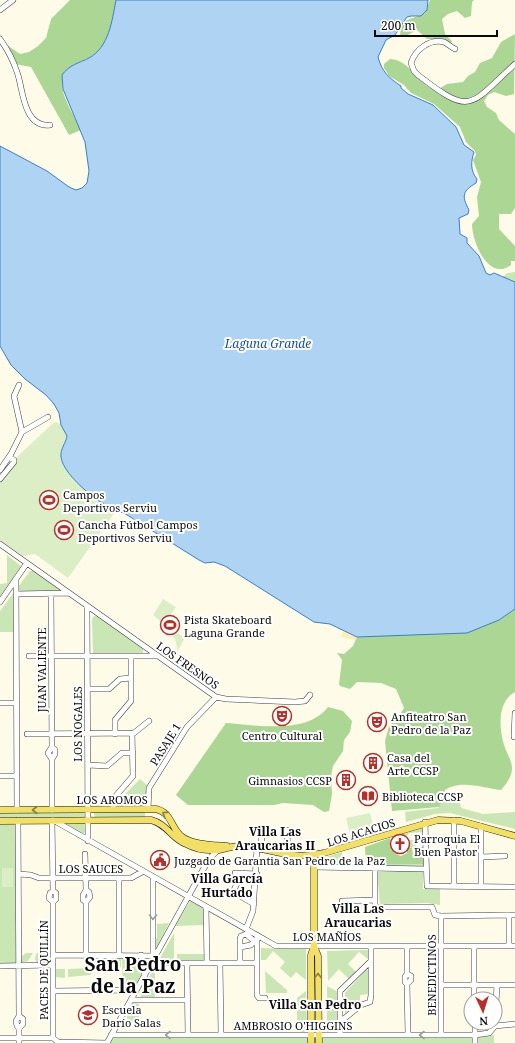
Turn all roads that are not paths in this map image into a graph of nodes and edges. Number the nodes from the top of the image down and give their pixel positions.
1 (13, 0) edge
2 (0, 10) edge
3 (0, 39) edge
4 (455, 49) dead end
5 (515, 64) edge
6 (50, 125) dead end
7 (19, 384) dead end
8 (48, 417) dead end
9 (22, 432) junction
10 (9, 457) junction
11 (3, 462) edge
12 (0, 470) edge
13 (0, 480) edge
14 (0, 544) edge
15 (27, 563) junction
16 (16, 579) junction
17 (16, 594) junction
18 (51, 594) junction
19 (70, 594) junction
20 (0, 602) edge
21 (87, 606) junction
22 (29, 656) dead end
23 (51, 656) junction
24 (87, 656) junction
25 (131, 656) junction
26 (158, 656) junction
27 (131, 678) junction
28 (87, 689) junction
29 (310, 696) dead end
30 (216, 697) junction
31 (0, 703) edge
32 (17, 703) junction
33 (515, 713) edge
34 (149, 721) dead end
35 (27, 734) dead end
36 (52, 734) junction
37 (88, 734) junction
38 (115, 734) junction
39 (132, 734) junction
40 (514, 737) edge
41 (132, 753) junction
42 (88, 765) junction
43 (0, 776) edge
44 (17, 776) junction
45 (148, 809) junction
46 (0, 810) edge
47 (17, 810) junction
48 (52, 810) junction
49 (88, 810) junction
50 (113, 810) junction
51 (0, 820) edge
52 (18, 820) junction
53 (52, 820) junction
54 (88, 820) junction
55 (148, 820) junction
56 (454, 820) junction
57 (426, 822) junction
58 (481, 826) junction
59 (287, 830) dead end
60 (262, 831) dead end
61 (515, 836) edge
62 (88, 841) junction
63 (233, 846) junction
64 (259, 849) junction
65 (218, 850) junction
66 (85, 854) dead end
67 (288, 856) junction
68 (314, 856) junction
69 (481, 856) junction
70 (506, 856) dead end
71 (314, 867) junction
72 (374, 868) junction
73 (426, 869) junction
74 (142, 872) junction
75 (235, 873) dead end
76 (242, 873) junction
77 (19, 874) junction
78 (257, 874) junction
79 (53, 878) junction
80 (86, 878) junction
81 (119, 878) junction
82 (153, 878) junction
83 (454, 887) junction
84 (481, 887) junction
85 (515, 887) edge
86 (188, 897) junction
87 (342, 900) dead end
88 (375, 900) junction
89 (254, 904) junction
90 (206, 907) junction
91 (512, 915) edge
92 (441, 916) junction
93 (246, 929) junction
94 (257, 936) junction
95 (255, 942) junction
96 (314, 946) junction
97 (371, 946) junction
98 (407, 946) junction
99 (441, 946) junction
100 (474, 946) junction
101 (512, 946) edge
102 (240, 947) junction
103 (53, 955) junction
104 (86, 955) junction
105 (119, 956) junction
106 (141, 956) junction
107 (154, 956) junction
108 (371, 961) junction
109 (151, 963) junction
110 (187, 963) junction
111 (207, 963) junction
112 (220, 963) junction
113 (240, 963) junction
114 (257, 963) junction
115 (53, 965) junction
116 (0, 966) edge
117 (19, 966) junction
118 (145, 975) junction
119 (441, 985) junction
120 (474, 985) junction
121 (497, 985) junction
122 (515, 985) edge
123 (136, 990) junction
124 (53, 991) junction
125 (474, 991) edge
126 (497, 991) edge
127 (265, 998) dead end
128 (131, 1000) junction
129 (187, 1000) junction
130 (340, 1022) junction
131 (503, 1023) edge
132 (515, 1024) edge
133 (475, 1031) edge
134 (490, 1031) edge
135 (475, 1034) junction
136 (111, 1035) junction
137 (188, 1035) junction
138 (221, 1035) junction
139 (312, 1035) junction
140 (319, 1035) junction
141 (340, 1035) junction
142 (408, 1035) junction
143 (441, 1035) junction
144 (0, 1038) edge
145 (53, 1038) junction
146 (19, 1041) edge
147 (58, 1043) edge
148 (107, 1043) edge
149 (312, 1043) edge
150 (319, 1043) edge
151 (475, 1043) edge

1 - 2 street
3 - 6 street
4 - 5 street
7 - 9 street
8 - 9 street
9 - 10 street
10 - 11 street
10 - 13 street
11 - 12 street
14 - 15 street, LOS FRESNOS
15 - 16 street
15 - 19 street, LOS FRESNOS
16 - 17 street
16 - 20 street
17 - 18 street
17 - 32 street
18 - 19 street
18 - 23 street, JUAN VALIENTE
19 - 21 street, LOS FRESNOS
21 - 24 street, LOS NOGALES
21 - 26 street, LOS FRESNOS
22 - 23 street
23 - 24 street
23 - 36 street, JUAN VALIENTE
24 - 25 street
24 - 28 street, LOS NOGALES
25 - 26 street
25 - 27 street
26 - 30 street, LOS FRESNOS
27 - 28 street
27 - 38 street
28 - 37 street, LOS NOGALES
29 - 30 street, LOS FRESNOS
30 - 45 street, PASAJE 1
31 - 32 street
32 - 44 street
33 - 40 street
34 - 39 street
35 - 36 street
36 - 37 street
36 - 48 street, JUAN VALIENTE
37 - 38 street
37 - 42 street, LOS NOGALES
38 - 39 street
39 - 41 street
41 - 42 street
41 - 50 street
42 - 49 street, LOS NOGALES
43 - 44 street
44 - 47 street
45 - 50 main road, LOS AROMOS
45 - 55 main road
63 -> 45 main road, LOS AROMOS
46 - 47 main road, LOS AROMOS
48 -> 47 main road, LOS AROMOS
48 - 49 main road, LOS AROMOS
49 - 50 main road, LOS AROMOS
49 - 54 street, LOS NOGALES
51 - 52 main road, LOS AROMOS
52 - 53 main road, LOS AROMOS
52 - 77 street
53 - 54 main road, LOS AROMOS
53 - 62 street, LOS MAÑÍOS
53 - 79 street, PACES DE QUILLÍN
54 - 55 main road, LOS AROMOS
54 - 62 street, LOS NOGALES
55 - 65 main road, LOS AROMOS
56 - 57 main road, LOS ACACIOS
56 - 58 main road, LOS ACACIOS
56 - 83 street
57 - 68 main road, LOS ACACIOS
57 - 73 street
58 - 61 main road, LOS ACACIOS
58 - 69 street
59 - 67 street
60 - 64 street
62 - 74 street, LOS MAÑÍOS
63 - 64 main road, LOS ACACIOS
63 - 65 main road, LOS ACACIOS
64 - 67 main road, LOS ACACIOS
64 - 78 street
65 - 86 street
66 - 80 street
67 - 68 main road, LOS ACACIOS
68 - 71 main road
69 - 70 street
69 - 84 street
71 - 72 street
71 - 96 main road
72 - 73 street
72 - 88 street
73 - 83 street
74 - 81 street, LOS SAUCES
74 - 82 street, LOS MAÑÍOS
75 - 76 street
76 - 78 street
76 - 89 street
77 - 79 street, LOS SAUCES
77 - 117 street
78 - 89 street
79 - 80 street, LOS SAUCES
79 - 103 street, PACES DE QUILLÍN
80 - 81 street, LOS SAUCES
80 - 104 street
81 - 105 street
82 - 86 street, LOS MAÑÍOS
82 -> 107 street
83 - 84 street
84 - 85 street
86 - 90 street, LOS MAÑÍOS
86 - 107 street
87 - 88 street
88 - 92 street
89 - 93 street
90 - 93 street, LOS MAÑÍOS
90 - 111 street
91 - 92 street
91 - 101 street
92 - 99 street, BENEDICTINOS
93 - 94 street, LOS MAÑÍOS
94 - 95 street
94 - 96 street, LOS MAÑÍOS
95 - 102 street
95 - 102 street
95 - 114 street
96 - 97 street, LOS MAÑÍOS
96 - 139 main road
140 -> 96 main road
97 - 98 street, LOS MAÑÍOS
97 - 108 street
98 - 99 street, LOS MAÑÍOS
98 - 142 street
99 - 100 street, LOS MAÑÍOS
99 - 119 street, BENEDICTINOS
100 - 101 street, LOS MAÑÍOS
100 - 120 street
102 - 113 street
103 - 104 street
103 - 115 street, PACES DE QUILLÍN
104 - 105 street
105 - 106 street
106 - 107 street
106 - 118 street
107 - 109 street
108 - 130 street
108 - 130 street
109 - 110 street
109 - 118 street
110 - 111 street
110 - 129 street
111 - 112 street
112 - 113 street
112 - 138 street
113 - 114 street
114 - 127 street
115 - 117 street
115 - 124 street, PACES DE QUILLÍN
116 - 117 street
117 - 146 street
118 - 123 street
119 - 120 street
119 - 143 street, BENEDICTINOS
120 - 121 street
120 - 125 street
121 - 122 street
121 - 126 street
123 - 124 street
123 - 128 street
124 - 145 street, PACES DE QUILLÍN
128 - 129 street
128 - 136 street
129 - 137 street
130 - 141 street
131 - 132 street
133 - 135 street
134 - 135 street, AMBROSIO O'HIGGINS
135 - 143 street, AMBROSIO O'HIGGINS
135 - 151 street
137 -> 136 street, AMBROSIO O'HIGGINS
136 - 148 street
137 - 138 street, AMBROSIO O'HIGGINS
138 - 139 street, AMBROSIO O'HIGGINS
139 - 140 street, AMBROSIO O'HIGGINS
139 - 149 main road
140 - 141 street, AMBROSIO O'HIGGINS
140 - 150 main road
141 - 142 street, AMBROSIO O'HIGGINS
143 -> 142 street, AMBROSIO O'HIGGINS
144 - 146 street
145 - 146 street
145 - 147 street
147 - 148 street

